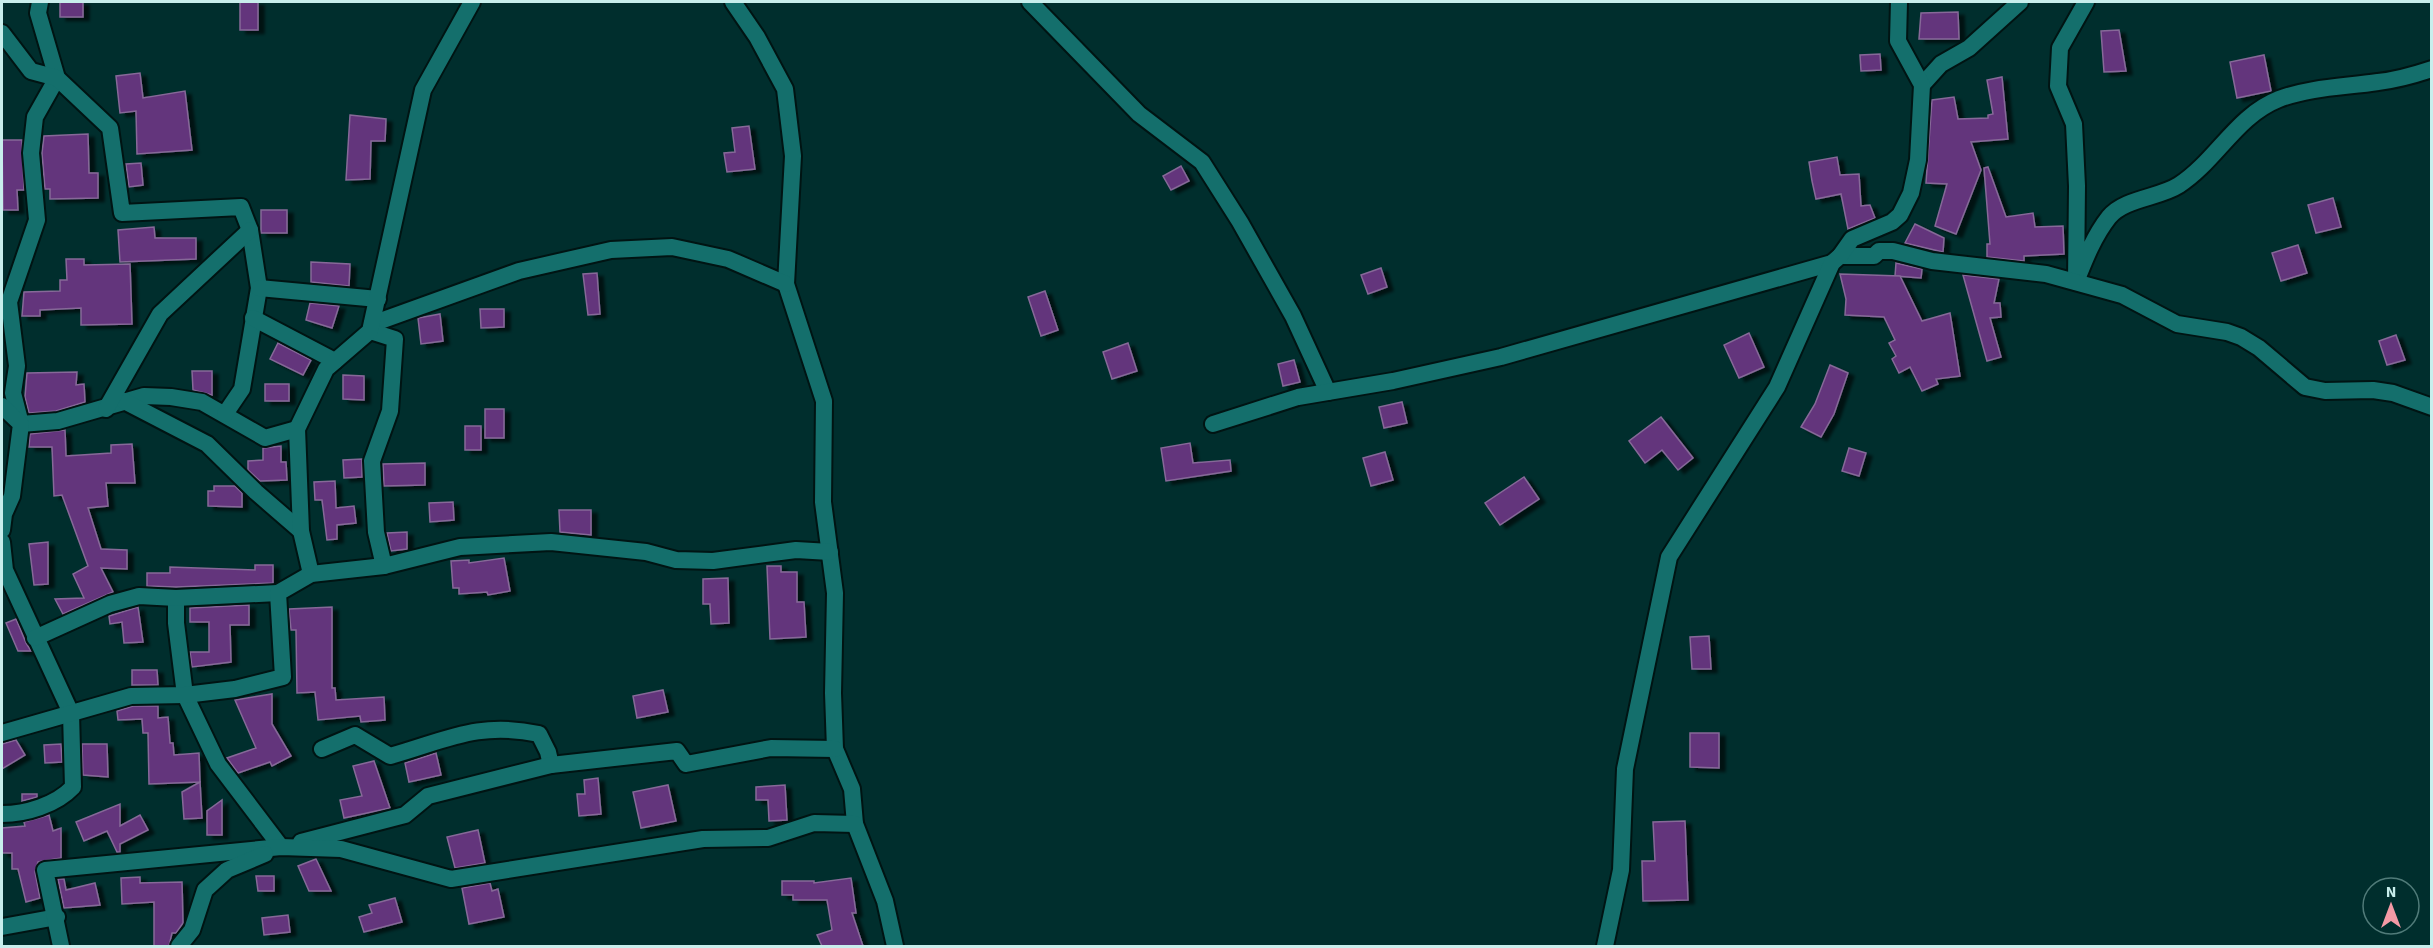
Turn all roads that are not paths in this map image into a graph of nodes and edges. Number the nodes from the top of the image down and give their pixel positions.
1 (39, 2) edge
2 (472, 2) edge
3 (733, 2) edge
4 (1030, 2) edge
5 (1899, 2) edge
6 (2020, 2) edge
7 (2086, 2) edge
8 (2, 33) edge
9 (2432, 69) edge
10 (57, 78) junction
11 (1922, 85) junction
12 (250, 230) junction
13 (1836, 260) junction
14 (2076, 282) junction
15 (786, 284) junction
16 (259, 288) junction
17 (378, 299) junction
18 (253, 318) junction
19 (371, 327) junction
20 (335, 362) junction
21 (1328, 392) junction
22 (124, 401) junction
23 (2432, 407) edge
24 (106, 409) junction
25 (3, 410) edge
26 (225, 414) junction
27 (21, 424) junction
28 (1213, 424) dead end
29 (297, 429) junction
30 (7, 496) edge
31 (2, 530) edge
32 (301, 531) junction
33 (2, 542) edge
34 (830, 552) junction
35 (384, 567) junction
36 (311, 574) junction
37 (278, 593) junction
38 (176, 598) junction
39 (35, 638) junction
40 (185, 695) junction
41 (71, 713) junction
42 (2, 732) edge
43 (322, 748) dead end
44 (835, 749) junction
45 (551, 765) junction
46 (2, 814) edge
47 (855, 824) junction
48 (281, 847) junction
49 (57, 917) junction
50 (2, 927) edge
51 (61, 946) edge
52 (179, 946) edge
53 (895, 946) edge
54 (1605, 946) edge

1 - 10 street
2 - 17 street
3 - 15 street
4 - 21 street
5 - 11 street
6 - 11 street
7 - 14 street
8 - 10 street
9 - 14 street
10 - 12 street
10 - 27 street
11 - 13 street
12 - 16 street
12 - 24 street
13 - 14 street
13 - 21 street
13 - 54 street
14 - 23 street
15 - 19 street
15 - 34 street
16 - 17 street
16 - 18 street
17 - 19 street
18 - 20 street
18 - 26 street
19 - 20 street
19 - 35 street
20 - 29 street
21 - 28 street
22 - 24 street
22 - 26 street
22 - 32 street
24 - 27 street
25 - 27 street
26 - 29 street
27 - 30 street
29 - 32 street
30 - 31 street
32 - 36 street
33 - 39 street
34 - 35 street
34 - 44 street
35 - 36 street
36 - 37 street
37 - 38 street
37 - 40 street
38 - 39 street
38 - 40 street
39 - 41 street
40 - 41 street
40 - 48 street
41 - 42 street
41 - 46 street
43 - 45 street
44 - 45 street
44 - 47 street
45 - 48 street
47 - 48 street
47 - 53 street
48 - 49 street
48 - 52 street
49 - 50 street
49 - 51 street

